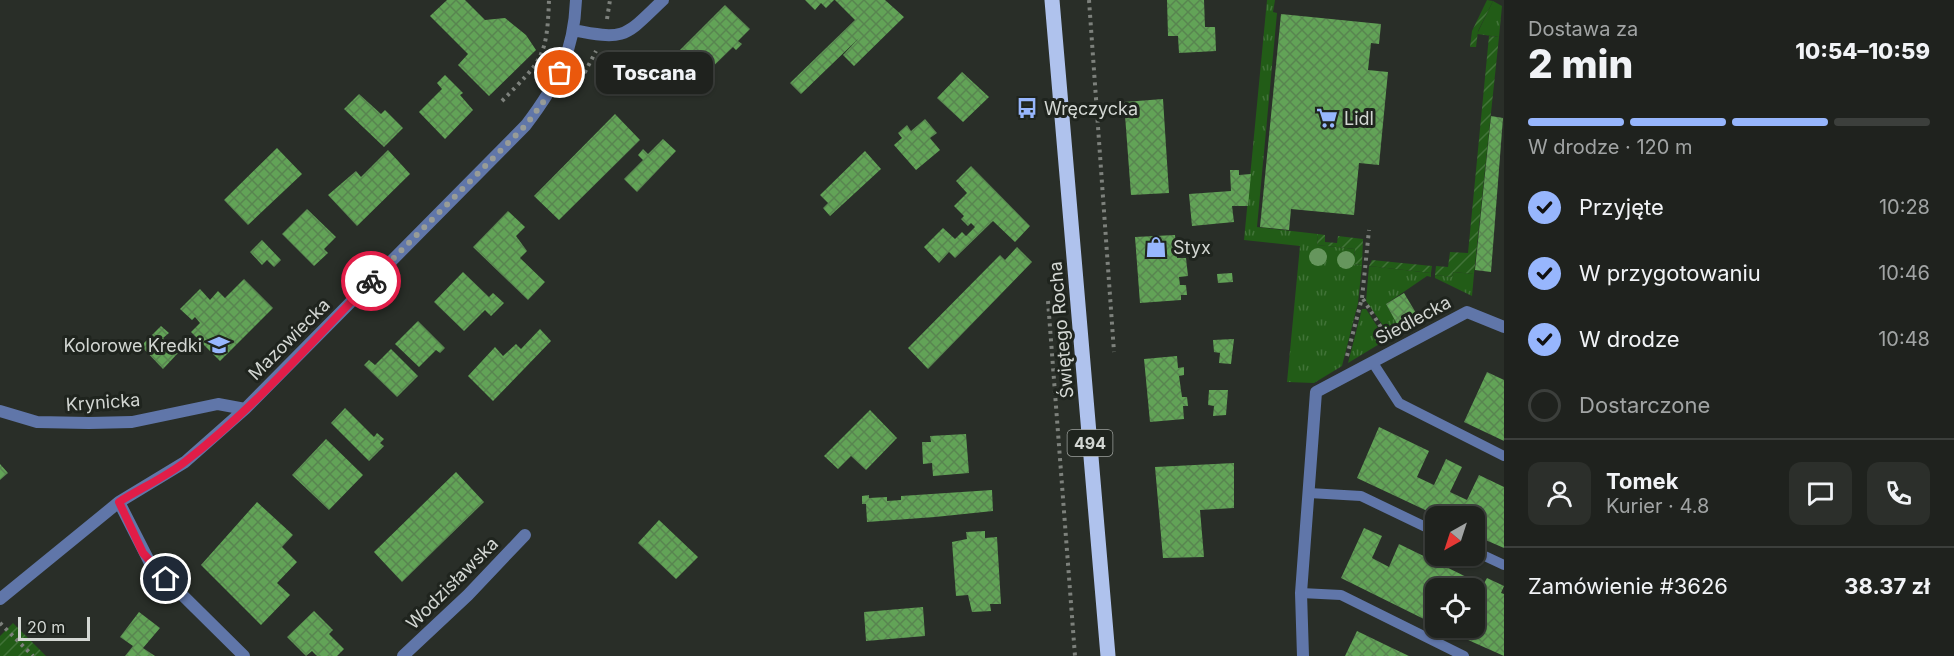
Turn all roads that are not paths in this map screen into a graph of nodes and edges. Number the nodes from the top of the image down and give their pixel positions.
1 (576, 0) edge
2 (663, 0) edge
3 (1052, 0) edge
4 (573, 30) junction
5 (1504, 327) edge
6 (1373, 363) junction
7 (245, 409) junction
8 (0, 411) edge
9 (1504, 456) edge
10 (1309, 493) junction
11 (119, 502) junction
12 (1425, 527) edge
13 (525, 535) dead end
14 (1485, 556) edge
15 (1504, 565) edge
16 (1301, 593) junction
17 (0, 599) edge
18 (244, 656) edge
19 (403, 656) edge
20 (1108, 656) edge
21 (1303, 656) edge
22 (1464, 656) edge

1 - 4 street, Mazowiecka
2 - 4 street
3 - 20 main road, Świętego Rocha / 494
4 - 7 street, Mazowiecka
5 - 6 street, Siedlecka
6 - 9 lane, Siedlecka
6 - 10 street, Siedlecka
7 - 8 street, Krynicka
7 - 11 street, Mazowiecka
10 - 12 lane
10 - 16 street, Siedlecka
11 - 17 street, Mazowiecka
11 - 18 street
13 - 19 street, Wodzisławska
14 - 15 lane
16 - 21 street, Siedlecka
16 - 22 lane

